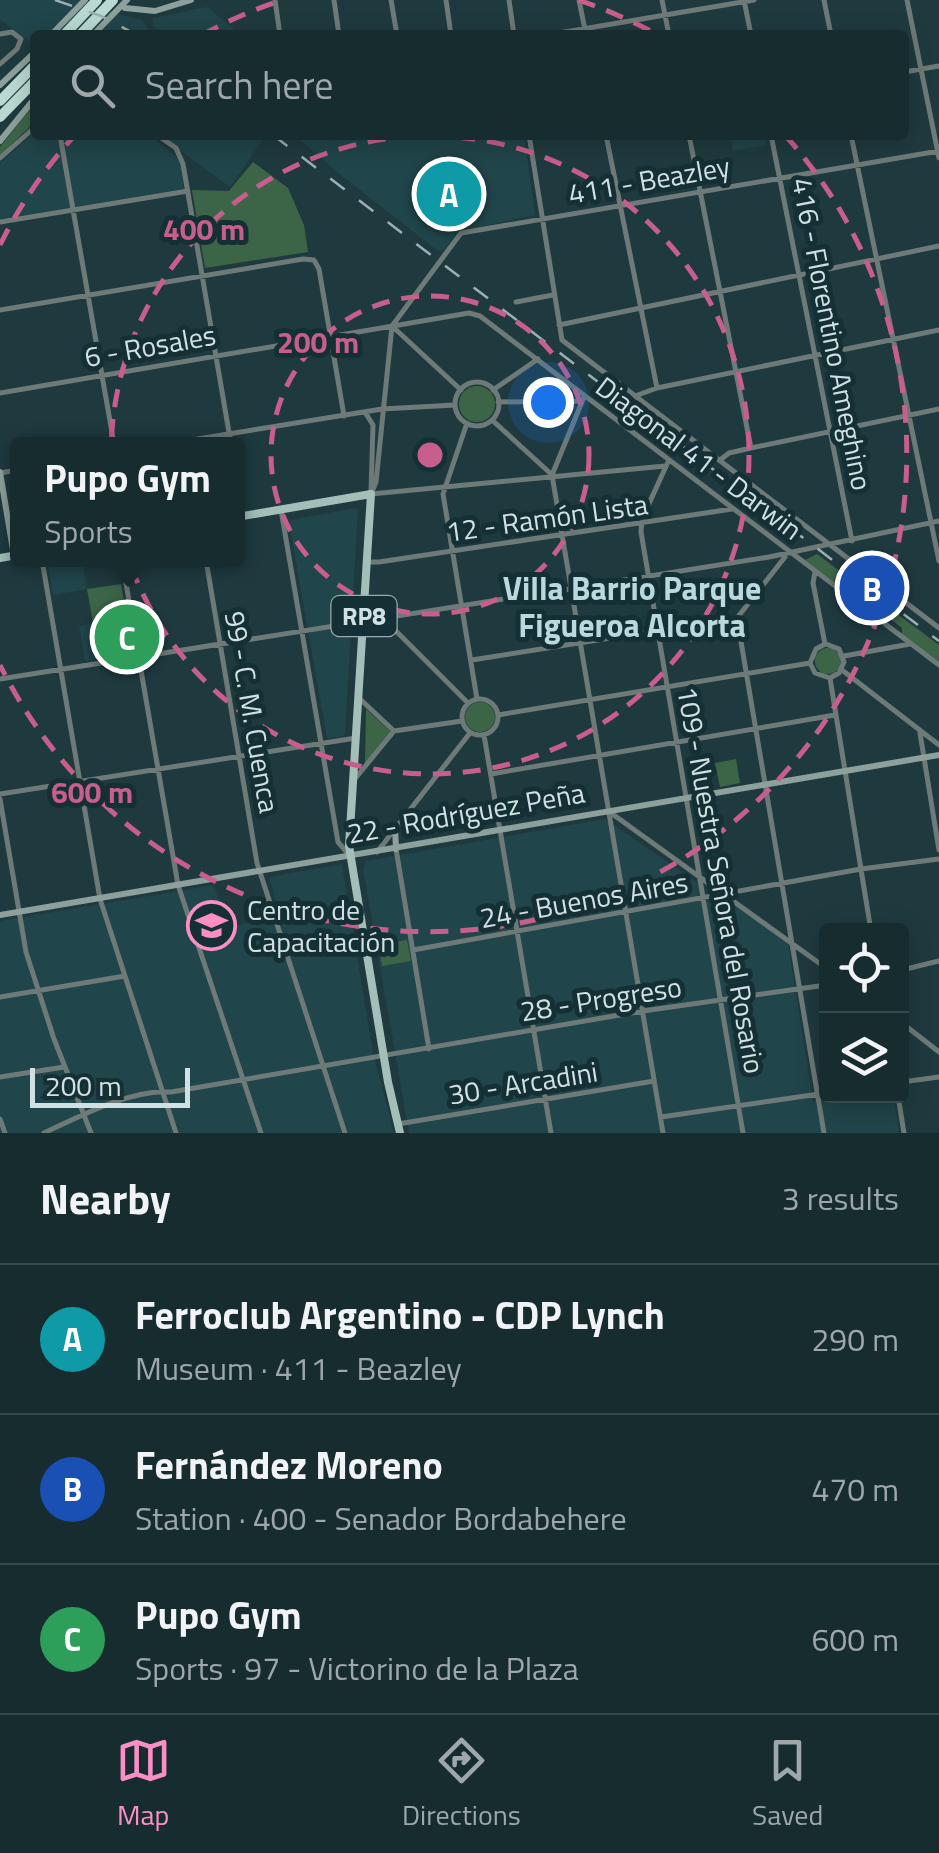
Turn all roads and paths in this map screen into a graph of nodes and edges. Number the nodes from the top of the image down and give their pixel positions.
1 (85, 0) edge
2 (98, 0) edge
3 (113, 0) edge
4 (192, 0) edge
5 (276, 0) edge
6 (334, 0) edge
7 (391, 0) edge
8 (446, 0) edge
9 (509, 0) edge
10 (579, 0) edge
11 (662, 0) edge
12 (754, 0) edge
13 (824, 0) edge
14 (907, 0) edge
15 (744, 1) edge
16 (126, 3) edge
17 (665, 15) junction
18 (57, 30) edge
19 (69, 30) edge
20 (85, 30) edge
21 (98, 30) edge
22 (279, 30) edge
23 (338, 30) edge
24 (395, 30) edge
25 (450, 30) edge
26 (513, 30) edge
27 (585, 30) edge
28 (594, 30) edge
29 (668, 30) edge
30 (750, 30) edge
31 (829, 30) edge
32 (0, 34) edge
33 (30, 57) edge
34 (0, 64) edge
35 (939, 66) edge
36 (921, 69) junction
37 (30, 70) edge
38 (909, 71) edge
39 (0, 85) edge
40 (30, 87) edge
41 (0, 102) edge
42 (30, 104) edge
43 (0, 117) edge
44 (30, 131) edge
45 (61, 140) edge
46 (163, 140) edge
47 (530, 140) edge
48 (607, 140) edge
49 (690, 140) edge
50 (772, 140) edge
51 (852, 140) edge
52 (0, 141) edge
53 (939, 154) edge
54 (0, 158) edge
55 (858, 164) junction
56 (780, 178) junction
57 (188, 190) junction
58 (700, 191) junction
59 (620, 206) junction
60 (74, 211) junction
61 (540, 219) junction
62 (0, 222) edge
63 (939, 246) edge
64 (878, 258) junction
65 (202, 276) junction
66 (799, 276) junction
67 (720, 292) junction
68 (553, 294) junction
69 (89, 296) junction
70 (516, 302) dead end
71 (642, 308) junction
72 (0, 310) edge
73 (484, 318) joint
74 (392, 326) junction
75 (559, 326) junction
76 (939, 330) edge
77 (329, 337) junction
78 (894, 340) junction
79 (216, 354) junction
80 (815, 356) junction
81 (538, 359) junction
82 (737, 372) junction
83 (102, 376) junction
84 (658, 388) junction
85 (461, 390) junction
86 (492, 390) junction
87 (0, 393) edge
88 (634, 396) junction
89 (583, 399) junction
90 (498, 402) junction
91 (456, 404) junction
92 (382, 409) junction
93 (939, 409) edge
94 (364, 412) junction
95 (909, 415) junction
96 (344, 416) junction
97 (492, 420) junction
98 (467, 423) junction
99 (831, 431) junction
100 (229, 435) junction
101 (113, 437) edge
102 (215, 437) edge
103 (751, 448) junction
104 (720, 460) junction
105 (667, 464) junction
106 (0, 473) edge
107 (552, 475) junction
108 (444, 486) junction
109 (371, 494) junction
110 (732, 509) junction
111 (280, 510) junction
112 (245, 515) edge
113 (935, 522) edge
114 (641, 524) junction
115 (10, 525) edge
116 (561, 535) junction
117 (852, 540) junction
118 (831, 545) junction
119 (452, 552) junction
120 (789, 554) junction
121 (939, 561) edge
122 (367, 562) junction
123 (43, 567) edge
124 (123, 567) edge
125 (207, 567) edge
126 (815, 572) junction
127 (649, 574) junction
128 (570, 587) junction
129 (462, 604) junction
130 (381, 616) junction
131 (737, 618) junction
132 (363, 619) junction
133 (939, 628) edge
134 (302, 630) junction
135 (658, 630) junction
136 (220, 642) junction
137 (581, 643) junction
138 (825, 644) junction
139 (912, 644) junction
140 (138, 655) junction
141 (844, 656) junction
142 (472, 660) junction
143 (810, 662) junction
144 (939, 665) edge
145 (59, 668) junction
146 (842, 670) junction
147 (747, 673) junction
148 (830, 678) junction
149 (0, 679) edge
150 (667, 686) junction
151 (359, 698) junction
152 (477, 699) junction
153 (590, 699) junction
154 (468, 703) junction
155 (835, 714) junction
156 (498, 715) junction
157 (462, 721) junction
158 (757, 728) junction
159 (919, 730) junction
160 (394, 731) junction
161 (470, 732) junction
162 (484, 735) junction
163 (356, 738) junction
164 (677, 741) junction
165 (322, 742) junction
166 (939, 745) edge
167 (599, 754) junction
168 (939, 755) edge
169 (239, 756) junction
170 (924, 758) junction
171 (158, 769) junction
172 (845, 770) junction
173 (492, 774) junction
174 (353, 780) junction
175 (78, 782) junction
176 (766, 784) junction
177 (0, 797) edge
178 (688, 798) junction
179 (609, 810) junction
180 (395, 828) junction
181 (501, 829) junction
182 (396, 849) junction
183 (939, 850) edge
184 (376, 852) junction
185 (350, 856) junction
186 (939, 859) edge
187 (861, 869) junction
188 (259, 871) junction
189 (700, 878) junction
190 (783, 884) junction
191 (178, 885) junction
192 (724, 894) junction
193 (100, 899) junction
194 (704, 899) junction
195 (20, 912) junction
196 (626, 912) junction
197 (0, 915) edge
198 (870, 923) edge
199 (518, 932) junction
200 (792, 942) junction
201 (413, 950) junction
202 (939, 961) edge
203 (819, 963) edge
204 (909, 968) edge
205 (125, 976) junction
206 (819, 986) edge
207 (800, 989) junction
208 (39, 990) junction
209 (0, 996) edge
210 (720, 1000) junction
211 (643, 1011) junction
212 (909, 1029) edge
213 (534, 1030) junction
214 (429, 1049) junction
215 (939, 1052) edge
216 (384, 1056) junction
217 (322, 1065) junction
218 (64, 1067) junction
219 (939, 1076) edge
220 (0, 1077) edge
221 (242, 1080) junction
222 (909, 1081) edge
223 (654, 1082) junction
224 (161, 1091) junction
225 (818, 1094) junction
226 (545, 1100) junction
227 (899, 1103) edge
228 (739, 1106) junction
229 (84, 1114) junction
230 (660, 1117) junction
231 (0, 1118) edge
232 (399, 1129) edge
233 (5, 1133) edge
234 (44, 1133) edge
235 (91, 1133) edge
236 (176, 1133) edge
237 (261, 1133) edge
238 (345, 1133) edge
239 (551, 1133) edge
240 (663, 1133) edge
241 (743, 1133) edge
242 (824, 1133) edge
243 (904, 1133) edge

1 - 18 street
2 - 19 highway
3 - 20 highway
4 - 16 street
5 - 22 street
6 - 23 street
7 - 24 street
8 - 25 street
9 - 26 street
10 - 27 street
11 - 17 street
12 - 15 street
13 - 31 street
14 - 36 street
15 - 17 street
15 - 30 street
16 - 21 street
17 - 28 street
17 - 29 street
32 - 34 street
33 - 39 street
35 - 36 street
36 - 38 street
36 - 53 street
37 - 41 highway
40 - 43 highway
42 - 52 street
44 - 54 street
45 - 60 street
46 - 57 street
47 - 61 street
48 - 59 street
49 - 58 street
50 - 56 street, 416 - Florentino Ameghino
51 - 55 street
53 - 55 street, 411 - Beazley
55 - 56 street, 411 - Beazley
55 - 64 street
56 - 58 street, 411 - Beazley
56 - 66 street, 416 - Florentino Ameghino
57 - 60 street
57 - 65 street
58 - 59 street, 411 - Beazley
58 - 67 street
59 - 61 street, 411 - Beazley
59 - 71 street
60 - 62 street
60 - 69 street
61 - 68 street
61 - 74 street, 411 - Beazley
63 - 64 street
64 - 66 street
64 - 78 street
65 - 69 street
65 - 77 street
65 - 79 street
66 - 67 street
66 - 80 street, 416 - Florentino Ameghino
67 - 71 street
67 - 82 street
68 - 70 street
68 - 75 street
69 - 72 street
69 - 83 street
71 - 75 street
71 - 84 street
73 - 74 street, 6 - Rosales
73 - 81 street, Diagonal 41 - Darwin
74 - 77 street, 6 - Rosales
74 - 85 street
74 - 92 street
75 - 88 street
76 - 78 street
77 - 79 street, 6 - Rosales
77 - 96 street
78 - 80 street
78 - 95 street
79 - 83 street, 6 - Rosales
79 - 100 street
80 - 82 street
80 - 99 street, 416 - Florentino Ameghino
81 - 86 street
81 - 89 street, Diagonal 41 - Darwin
82 - 84 street
82 - 103 street
83 - 87 street, 6 - Rosales
83 - 101 street
84 - 88 street
85 - 86 street
85 - 91 street
86 - 90 street
88 - 104 street
89 - 90 street
89 - 105 street, Diagonal 41 - Darwin
89 - 107 street
90 - 97 street
91 - 92 street
91 - 98 street
92 - 94 street
92 - 109 street
93 - 95 street
94 - 96 street
94 - 109 street
95 - 99 street
95 - 113 street
96 - 100 street
97 - 98 street
97 - 107 street
98 - 108 street
99 - 103 street
99 - 117 street, 416 - Florentino Ameghino
100 - 102 street
103 - 104 street
104 - 118 street
105 - 107 street
105 - 110 street, Diagonal 41 - Darwin
105 - 114 street
106 - 115 street
107 - 108 street
107 - 116 street
108 - 109 street
108 - 119 street
109 - 111 main road
109 - 122 main road, RP8
110 - 114 street, 12 - Ramón Lista
110 - 120 street, Diagonal 41 - Darwin
111 - 112 main road
111 - 134 street
113 - 117 street
113 - 121 street
114 - 116 street, 12 - Ramón Lista
114 - 127 street, 109 - Nuestra Señora del Rosario
116 - 119 street, 12 - Ramón Lista
116 - 128 street
117 - 118 street
118 - 120 street
118 - 133 street
119 - 122 street, 12 - Ramón Lista
119 - 129 street
120 - 126 street, Diagonal 41 - Darwin
120 - 127 street
120 - 131 street
122 - 132 main road, RP8
123 - 145 street
124 - 140 street
125 - 136 street, 99 - C. M. Cuenca
126 - 138 street
126 - 139 street, Diagonal 41 - Darwin
127 - 128 street
127 - 135 street, 109 - Nuestra Señora del Rosario
128 - 129 street
128 - 137 street
129 - 130 street
129 - 142 street
130 - 132 street
130 - 154 street
131 - 135 street
131 - 147 street
132 - 134 street
132 - 151 main road, RP8
134 - 136 street
134 - 165 street
135 - 137 street
135 - 150 street, 109 - Nuestra Señora del Rosario
136 - 140 street
136 - 169 street, 99 - C. M. Cuenca
137 - 142 street
137 - 153 street
138 - 141 street
138 - 143 street
139 - 141 street
139 - 144 street, Diagonal 41 - Darwin
140 - 145 street
140 - 171 street
141 - 146 street
142 - 152 street
143 - 147 street
143 - 148 street
145 - 149 street
145 - 175 street
146 - 148 street
146 - 159 street
147 - 150 street
147 - 158 street
148 - 155 street
150 - 153 street
150 - 164 street, 109 - Nuestra Señora del Rosario
151 - 160 street
151 - 163 main road, RP8
152 - 154 street
152 - 156 street
153 - 156 street
153 - 167 street
154 - 157 street
155 - 158 street
155 - 172 street
156 - 162 street
157 - 160 street
157 - 161 street
158 - 164 street
158 - 176 street
159 - 166 street
159 - 170 street
160 - 174 street
161 - 162 street
161 - 180 street
162 - 173 street
163 - 165 street
163 - 174 main road, RP8
164 - 167 street
164 - 178 street, 109 - Nuestra Señora del Rosario
165 - 169 street
165 - 185 street
167 - 173 street
167 - 179 street
168 - 170 street, 22 - Rodríguez Peña
169 - 171 street
169 - 188 street, 99 - C. M. Cuenca
170 - 172 street, 22 - Rodríguez Peña
170 - 183 street
171 - 175 street
171 - 191 street
172 - 176 street, 22 - Rodríguez Peña
172 - 187 street
173 - 181 street
174 - 185 main road, RP8
175 - 177 street
175 - 193 street
176 - 178 street, 22 - Rodríguez Peña
176 - 190 street
177 - 195 street
178 - 179 street, 22 - Rodríguez Peña
178 - 189 street, 109 - Nuestra Señora del Rosario
179 - 181 street, 22 - Rodríguez Peña
179 - 189 street
179 - 196 street
180 - 182 street
180 - 184 street
181 - 182 street, 22 - Rodríguez Peña
181 - 199 street
182 - 184 street, 22 - Rodríguez Peña
182 - 201 street
184 - 185 street, 22 - Rodríguez Peña
185 - 188 street, 22 - Rodríguez Peña
185 - 216 main road, RP8
186 - 187 street, 24 - Buenos Aires
187 - 190 street, 24 - Buenos Aires
187 - 198 street
188 - 191 street, 22 - Rodríguez Peña
188 - 217 street, 99 - C. M. Cuenca
189 - 192 street
189 - 194 street, 109 - Nuestra Señora del Rosario
190 - 192 street, 24 - Buenos Aires
190 - 200 street
191 - 193 street, 22 - Rodríguez Peña
191 - 221 street
192 - 194 street, 24 - Buenos Aires
192 - 200 street
193 - 195 street, 22 - Rodríguez Peña
193 - 205 street
194 - 196 street, 24 - Buenos Aires
194 - 210 street, 109 - Nuestra Señora del Rosario
195 - 197 street, 22 - Rodríguez Peña
195 - 208 street
196 - 199 street, 24 - Buenos Aires
196 - 211 street
199 - 201 street, 24 - Buenos Aires
199 - 213 street
200 - 203 street
200 - 207 street
201 - 214 street
202 - 204 street
205 - 208 street
205 - 224 street
206 - 207 street, 28 - Progreso
207 - 210 street, 28 - Progreso
207 - 225 street
208 - 209 street
208 - 218 street
210 - 211 street, 28 - Progreso
210 - 228 street, 109 - Nuestra Señora del Rosario
211 - 213 street, 28 - Progreso
211 - 223 street
212 - 215 street
213 - 214 street, 28 - Progreso
213 - 226 street
214 - 216 street, 28 - Progreso
216 - 217 street, 28 - Progreso
216 - 232 main road, RP8
217 - 221 street, 28 - Progreso
217 - 238 street, 99 - C. M. Cuenca
218 - 220 street
218 - 229 street
219 - 222 street
221 - 224 street, 28 - Progreso
221 - 237 street
223 - 226 street, 30 - Arcadini
223 - 230 street
224 - 229 street, 28 - Progreso
224 - 236 street
225 - 228 street
225 - 242 street
226 - 232 street, 30 - Arcadini
226 - 239 street
227 - 243 street
228 - 230 street
228 - 241 street, 109 - Nuestra Señora del Rosario
229 - 234 street, 28 - Progreso
229 - 235 street
230 - 240 street
231 - 233 street

